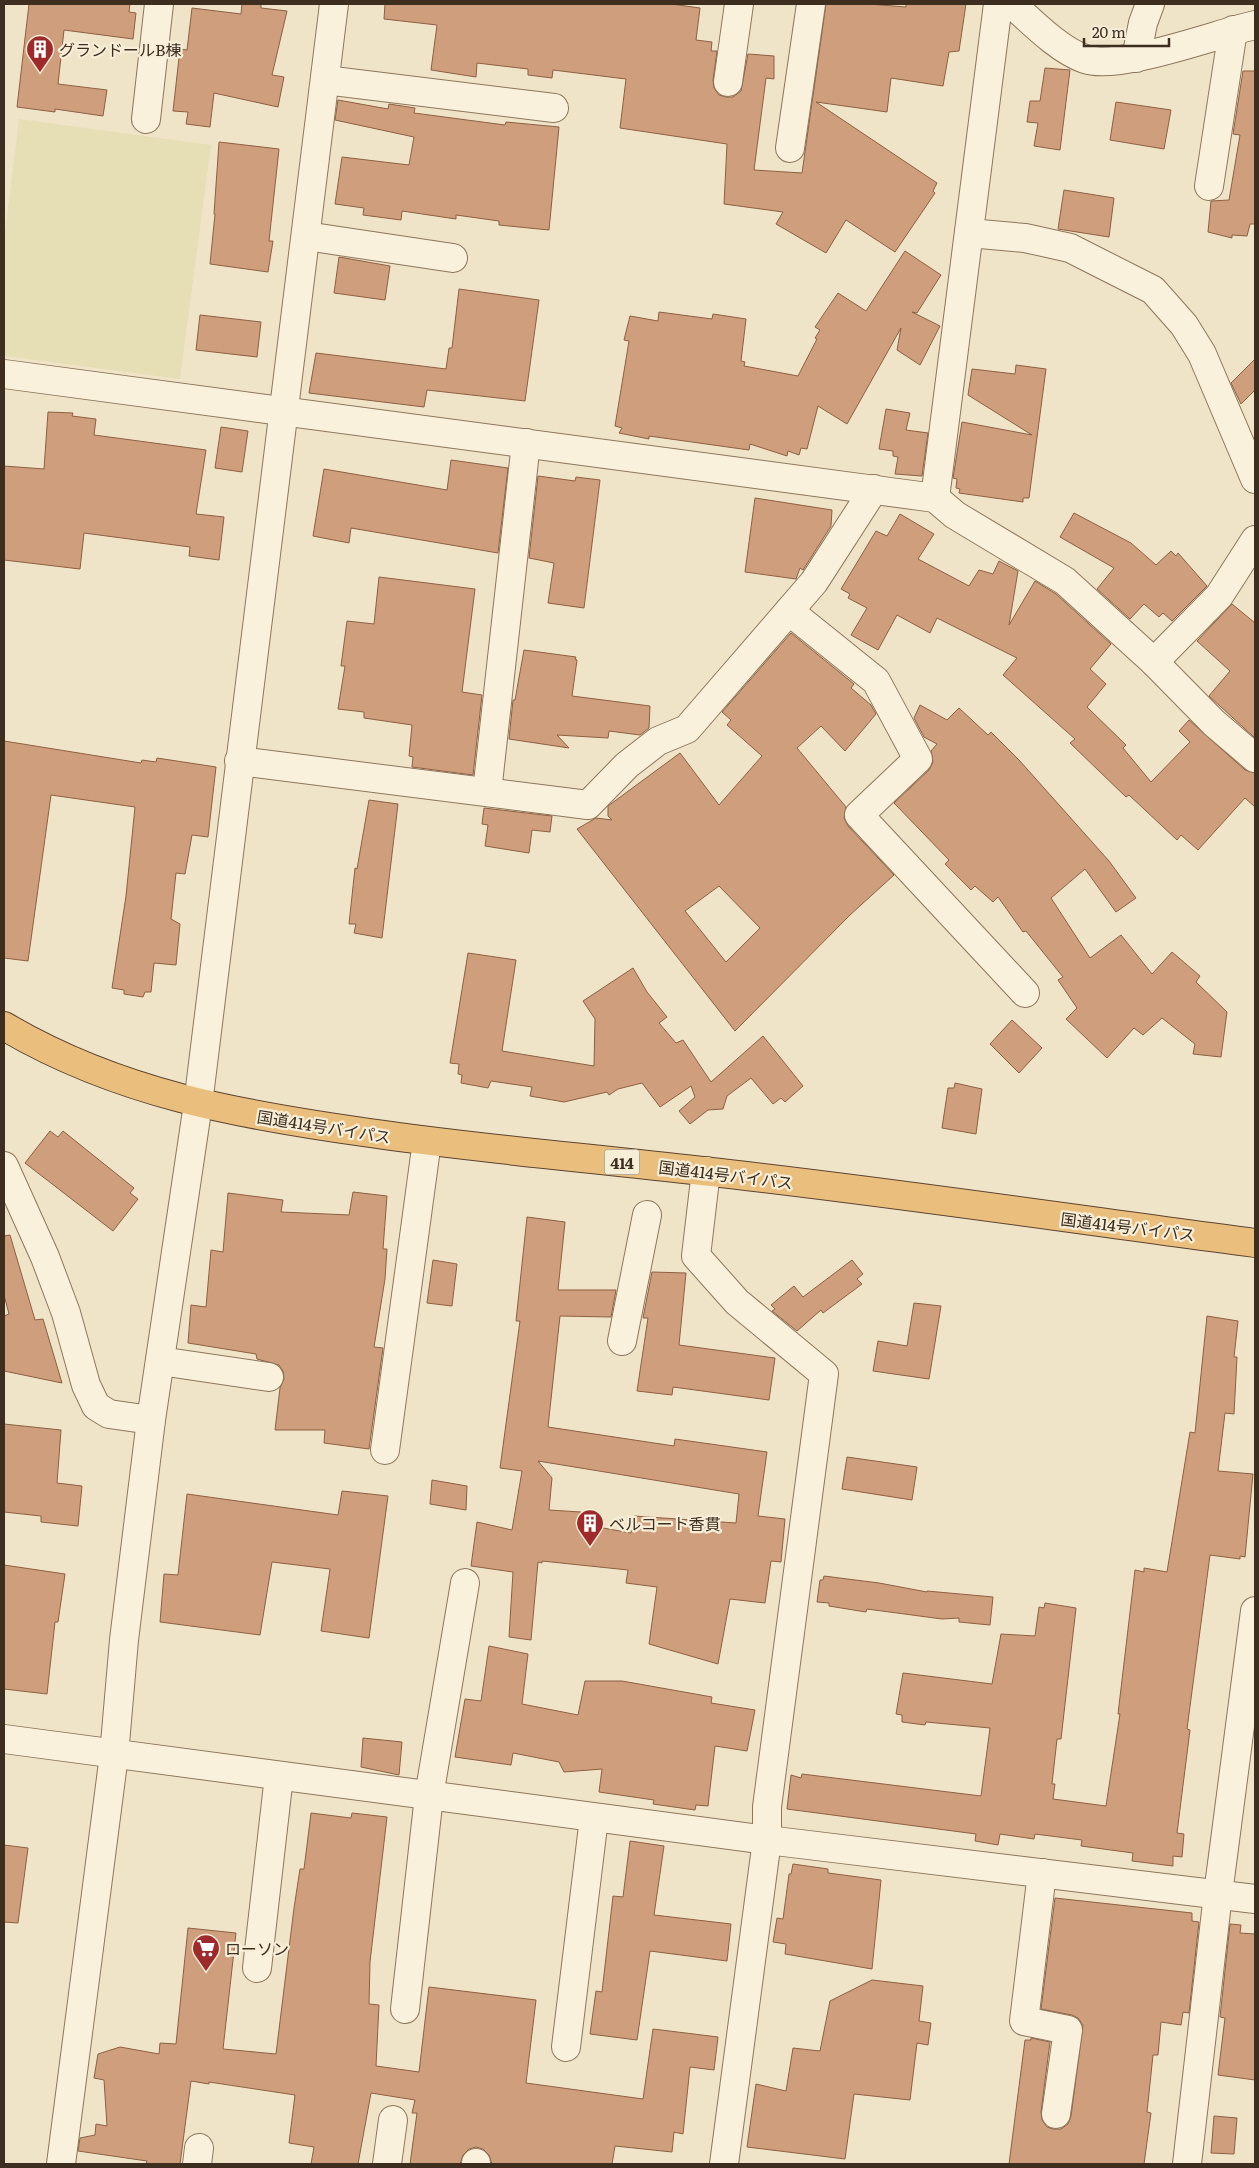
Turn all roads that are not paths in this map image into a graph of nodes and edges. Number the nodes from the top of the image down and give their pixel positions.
1 (159, 4) edge
2 (334, 4) edge
3 (738, 4) edge
4 (811, 4) edge
5 (998, 4) edge
6 (1012, 4) edge
7 (1150, 4) edge
8 (1244, 28) edge
9 (1136, 58) junction
10 (325, 80) junction
11 (728, 82) dead end
12 (554, 108) dead end
13 (146, 120) dead end
14 (790, 148) dead end
15 (1209, 186) dead end
16 (969, 233) junction
17 (306, 236) junction
18 (453, 258) dead end
19 (4, 374) edge
20 (284, 412) junction
21 (526, 443) junction
22 (1255, 479) edge
23 (874, 489) junction
24 (935, 498) junction
25 (1255, 540) edge
26 (789, 611) junction
27 (1154, 662) junction
28 (1255, 758) edge
29 (239, 761) junction
30 (487, 792) junction
31 (1025, 993) dead end
32 (4, 1026) edge
33 (198, 1104) junction
34 (428, 1141) junction
35 (4, 1166) edge
36 (706, 1171) junction
37 (647, 1215) dead end
38 (1255, 1242) edge
39 (622, 1341) dead end
40 (160, 1361) junction
41 (269, 1377) dead end
42 (151, 1420) junction
43 (385, 1450) dead end
44 (465, 1583) dead end
45 (1255, 1611) edge
46 (4, 1739) edge
47 (114, 1755) junction
48 (279, 1776) junction
49 (429, 1796) junction
50 (594, 1818) junction
51 (767, 1840) junction
52 (1042, 1873) junction
53 (1218, 1894) junction
54 (1255, 1899) edge
55 (257, 1968) dead end
56 (404, 2009) dead end
57 (566, 2046) dead end
58 (1056, 2114) dead end
59 (393, 2120) dead end
60 (61, 2164) edge
61 (387, 2164) edge
62 (724, 2164) edge
63 (1187, 2164) edge

1 - 13 street
2 - 10 street
3 - 11 street
4 - 14 street
5 - 16 street
6 - 9 street
7 - 9 street
8 - 9 street
8 - 15 street
10 - 12 street
10 - 17 street
16 - 22 street
16 - 24 street
17 - 18 street
17 - 20 street
19 - 20 street
20 - 21 street
20 - 29 street
21 - 23 street
21 - 30 street
23 - 24 street
23 - 26 street
24 - 27 street
25 - 27 street
26 - 30 street
26 - 31 street
27 - 28 street
29 - 30 street
29 - 33 street
32 - 33 highway, 国道414号バイパス / 414
33 - 34 highway, 国道414号バイパス / 414
33 - 40 street
34 - 36 highway, 国道414号バイパス / 414
34 - 43 street
35 - 42 street
36 - 38 highway, 国道414号バイパス / 414
36 - 51 street
37 - 39 street
40 - 41 street
40 - 42 street
42 - 47 street
44 - 49 street
45 - 53 street
46 - 47 street
47 - 48 street
47 - 60 street
48 - 49 street
48 - 55 street
49 - 50 street
49 - 56 street
50 - 51 street
50 - 57 street
51 - 52 street
51 - 62 street
52 - 53 street
52 - 58 street
53 - 54 street
53 - 63 street
59 - 61 street

